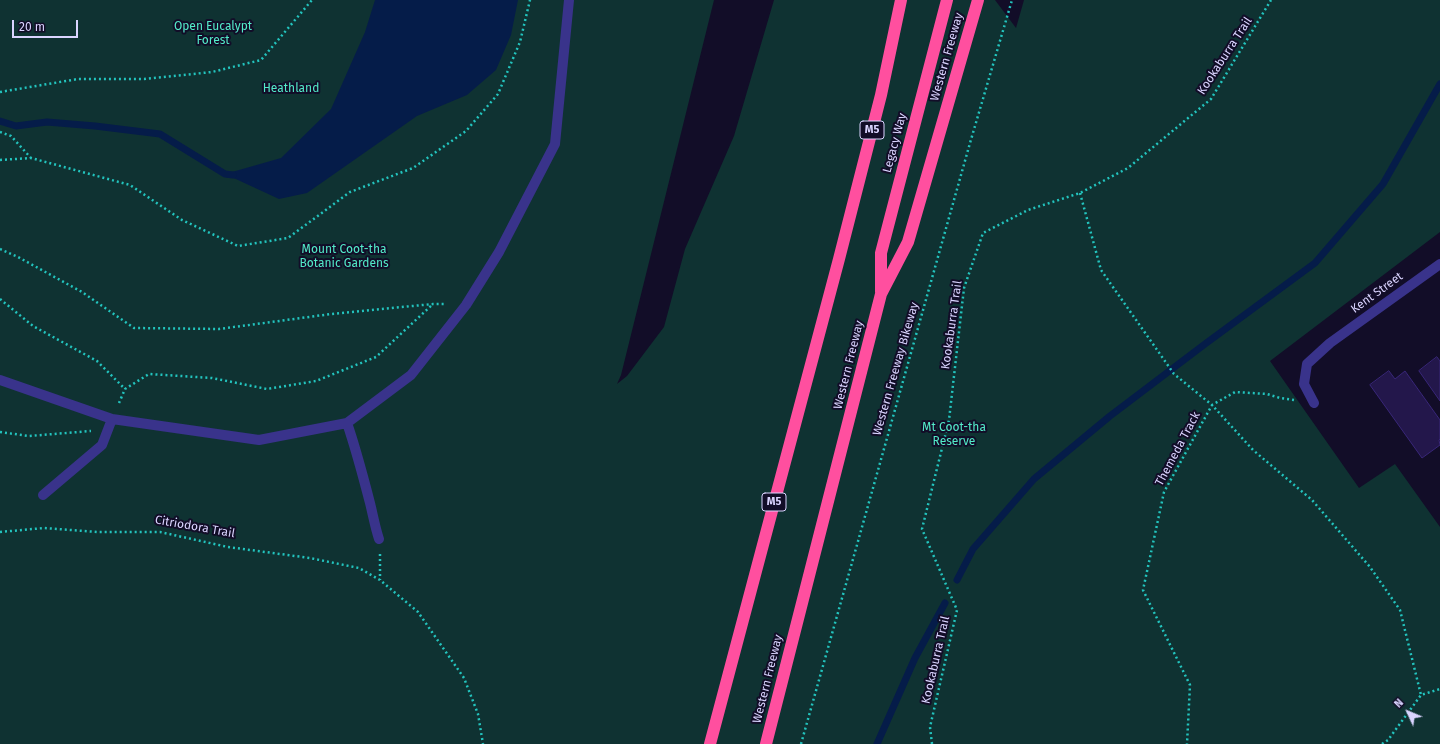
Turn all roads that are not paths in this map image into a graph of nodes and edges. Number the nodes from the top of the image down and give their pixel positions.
1 (569, 0) edge
2 (901, 0) edge
3 (947, 0) edge
4 (978, 0) edge
5 (1440, 264) edge
6 (881, 294) junction
7 (0, 380) edge
8 (1314, 403) road end
9 (112, 419) junction
10 (347, 423) junction
11 (43, 495) dead end
12 (379, 539) road end
13 (710, 744) edge
14 (766, 744) edge

1 - 10 street
2 - 13 highway, M5
3 - 6 highway, Legacy Way
4 - 6 highway, Western Freeway
5 - 8 street, Kent Street
6 - 14 highway, Western Freeway
7 - 9 street
9 - 10 street
9 - 11 street
10 - 12 street

